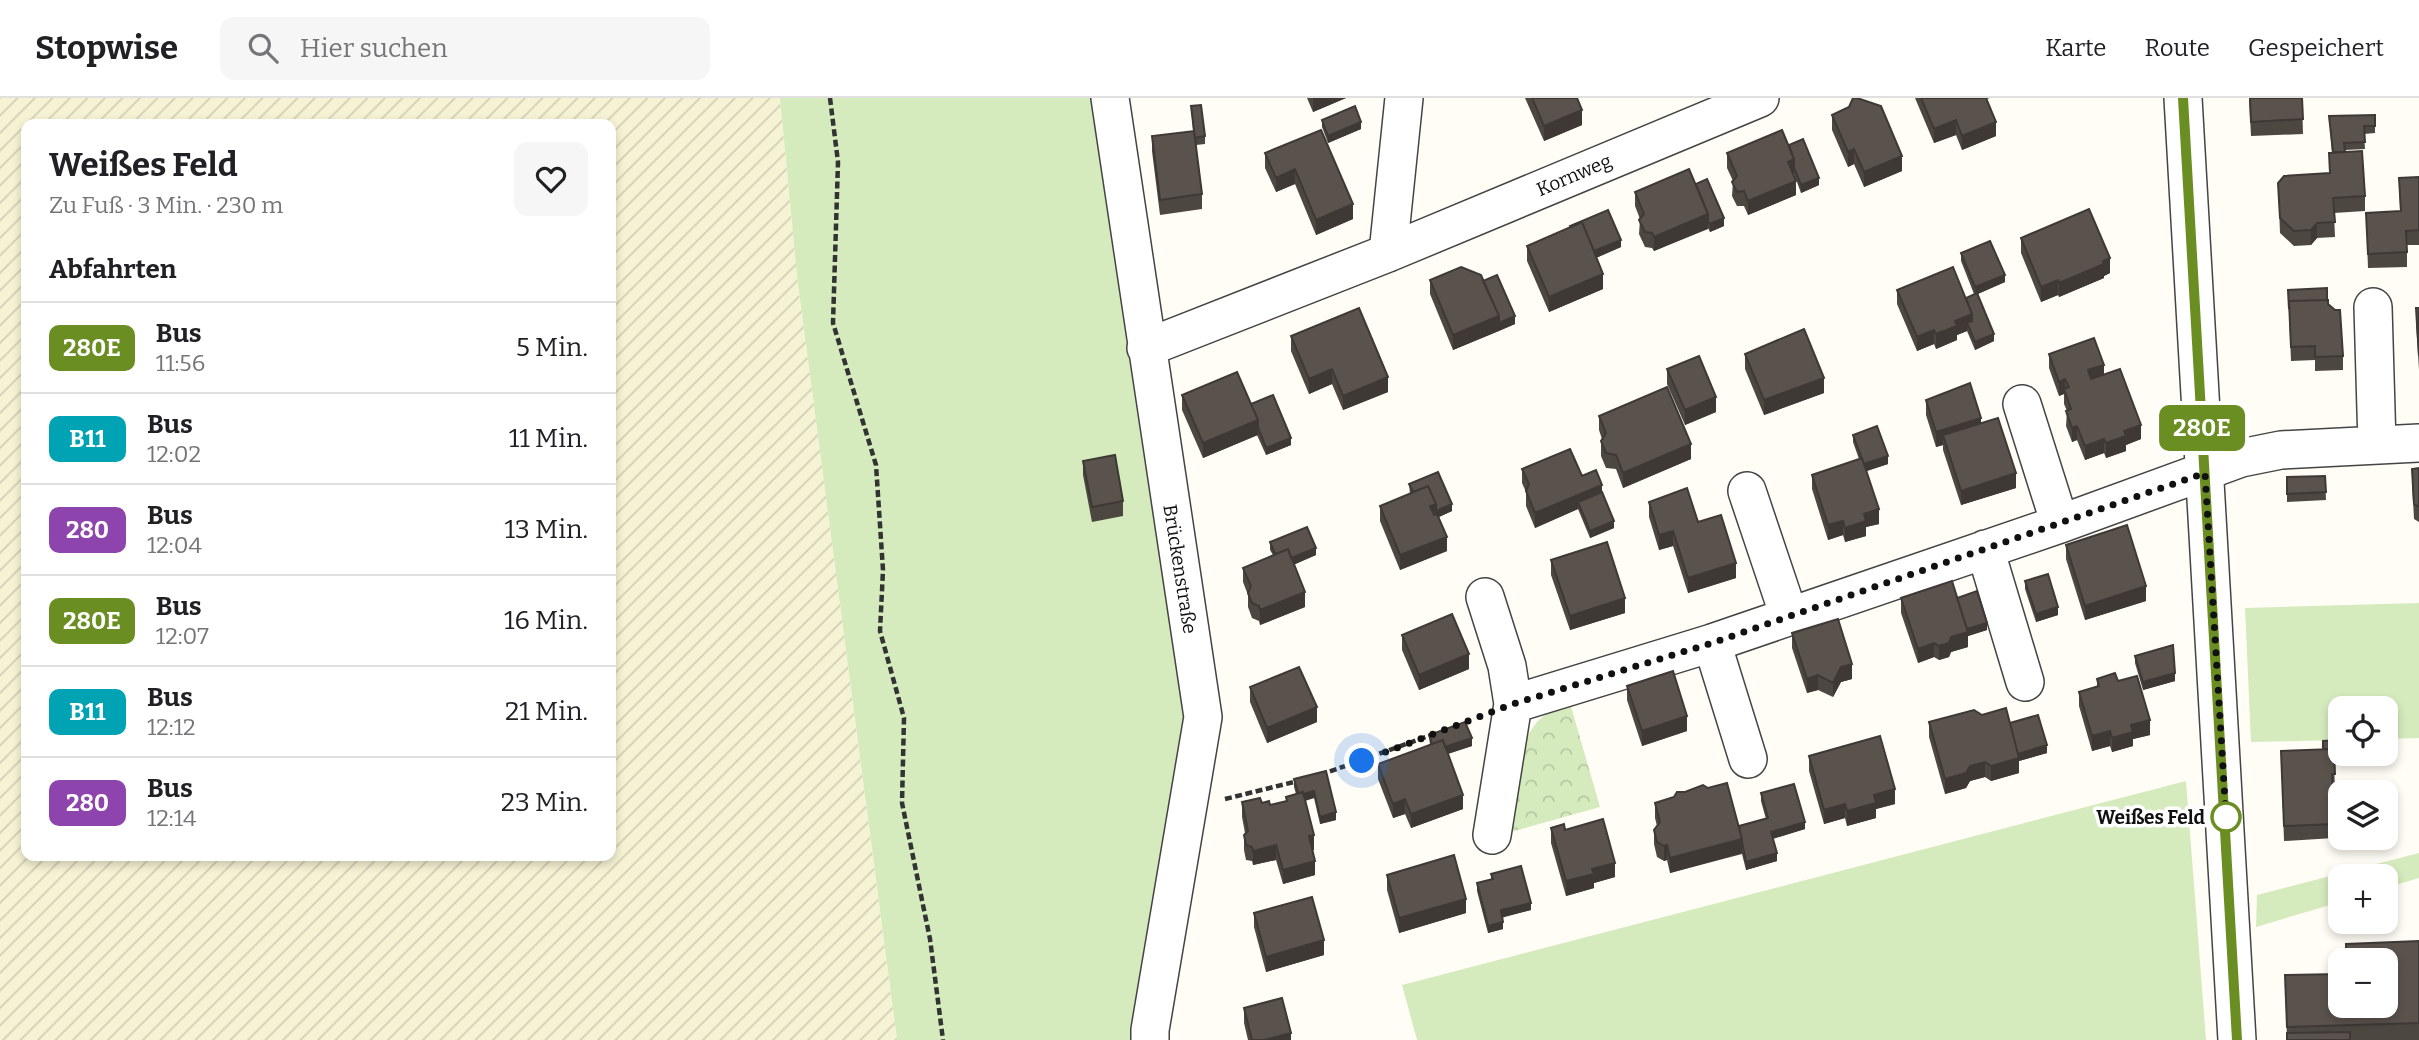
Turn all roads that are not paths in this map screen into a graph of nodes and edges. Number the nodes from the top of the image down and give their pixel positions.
1 (1110, 98) edge
2 (1404, 98) edge
3 (1760, 98) edge
4 (2183, 98) edge
5 (1388, 253) junction
6 (2373, 307) dead end
7 (1146, 348) junction
8 (2022, 404) dead end
9 (2419, 443) edge
10 (2377, 444) junction
11 (2205, 473) junction
12 (1747, 491) dead end
13 (2060, 524) junction
14 (1985, 550) junction
15 (1485, 597) dead end
16 (1789, 616) junction
17 (1712, 643) junction
18 (2025, 682) dead end
19 (1513, 704) junction
20 (1748, 759) dead end
21 (1492, 835) dead end
22 (1150, 1040) edge
23 (2238, 1040) edge

1 - 7 street, Brückenstraße
2 - 5 street
3 - 5 street, Kornweg
4 - 11 street
5 - 7 street, Kornweg
6 - 10 street
7 - 22 street, Brückenstraße
8 - 13 street
9 - 10 street
10 - 11 street
11 - 13 street
11 - 23 street
12 - 16 street
13 - 14 street
14 - 16 street
14 - 18 street
15 - 19 street
16 - 17 street
17 - 19 street
17 - 20 street
19 - 21 street

